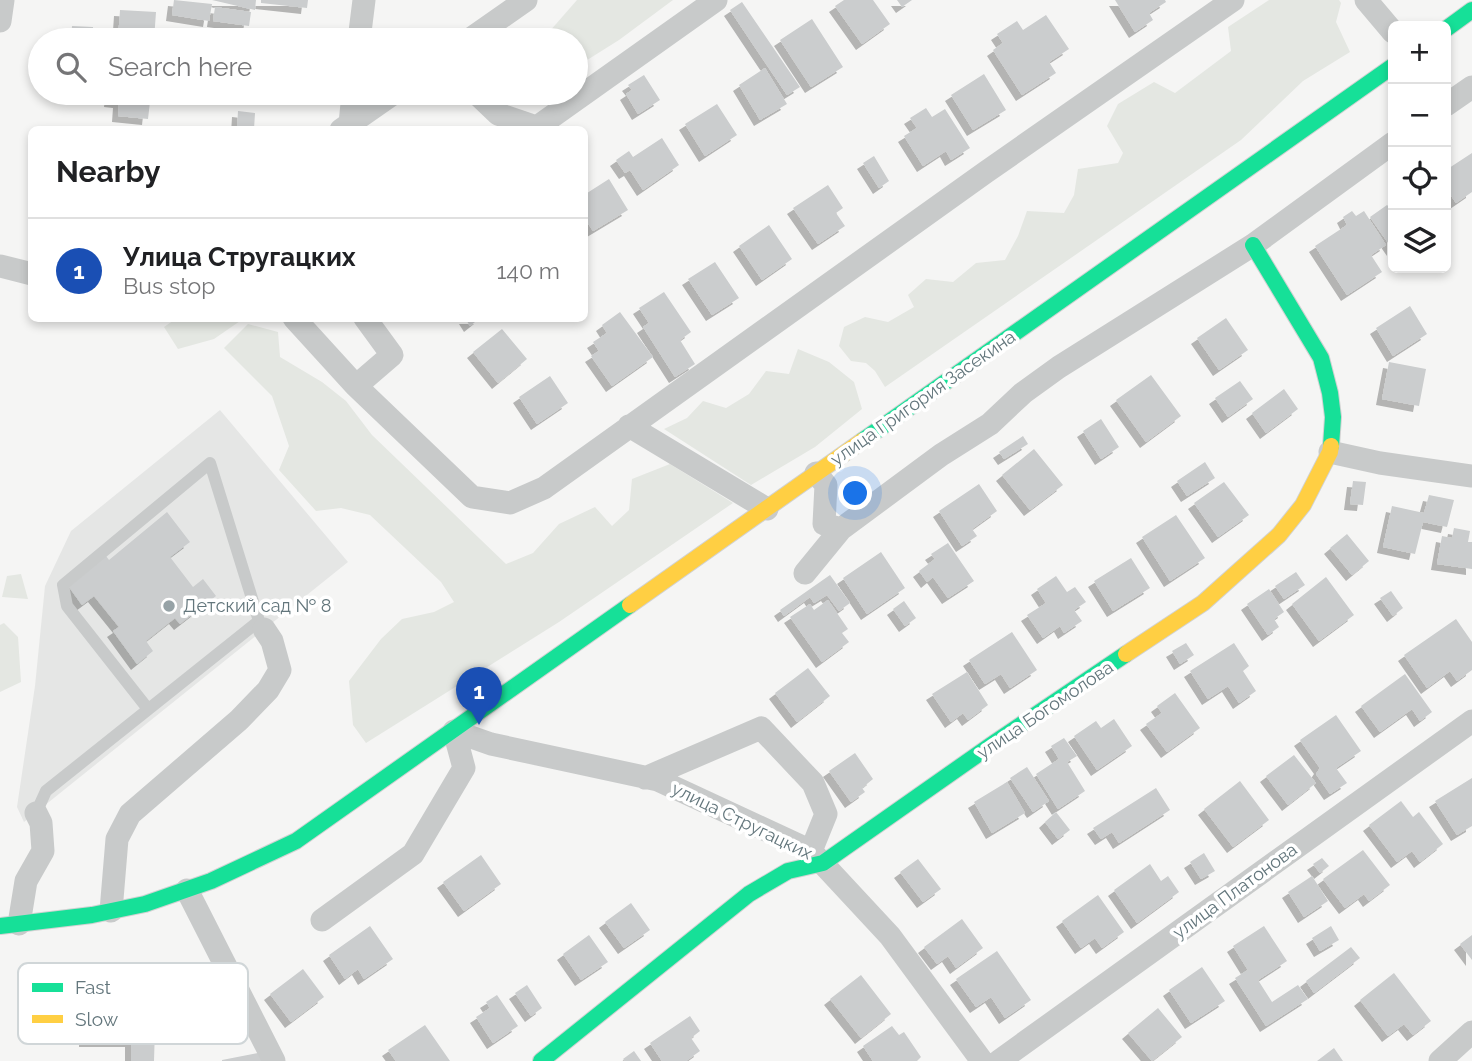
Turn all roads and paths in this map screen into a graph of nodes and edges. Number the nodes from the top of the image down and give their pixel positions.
1 (3, 0) edge
2 (364, 0) edge
3 (526, 0) edge
4 (716, 0) edge
5 (1233, 0) edge
6 (1366, 0) edge
7 (1472, 10) edge
8 (0, 21) edge
9 (1451, 25) edge
10 (1388, 26) edge
11 (360, 28) edge
12 (486, 28) edge
13 (1388, 70) edge
14 (588, 91) edge
15 (351, 105) edge
16 (377, 105) edge
17 (489, 105) edge
18 (568, 105) edge
19 (345, 126) edge
20 (346, 126) edge
21 (530, 126) edge
22 (538, 126) edge
23 (1389, 147) edge
24 (1253, 245) junction
25 (0, 266) edge
26 (28, 273) edge
27 (298, 322) edge
28 (368, 322) edge
29 (356, 386) junction
30 (629, 426) junction
31 (1330, 452) junction
32 (816, 473) junction
33 (1472, 476) edge
34 (767, 509) junction
35 (841, 529) junction
36 (805, 573) dead end
37 (262, 625) junction
38 (148, 709) junction
39 (1472, 721) edge
40 (454, 731) junction
41 (645, 778) junction
42 (36, 813) joint
43 (817, 857) junction
44 (187, 890) junction
45 (111, 911) junction
46 (322, 920) dead end
47 (9, 925) edge
48 (224, 963) edge
49 (248, 1010) edge
50 (1472, 1032) edge
51 (274, 1061) edge
52 (541, 1061) edge
53 (982, 1061) edge
54 (999, 1061) edge
55 (1440, 1061) edge

1 - 8 street
2 - 11 street
3 - 12 street
4 - 14 street
5 - 30 street
6 - 10 street
7 - 9 main road
13 - 32 main road, улица Григория Засекина
15 - 19 street
16 - 20 street
17 - 21 street
18 - 22 street
23 - 24 street
24 - 31 main road, улица Богомолова
24 - 35 street
25 - 26 street
27 - 29 street
28 - 29 street
29 - 30 street
30 - 34 street
31 - 33 street
31 - 43 main road, улица Богомолова
32 - 34 main road, улица Григория Засекина
32 - 35 street
34 - 40 main road, улица Григория Засекина
35 - 36 street
37 - 38 lane
37 - 38 lane
37 - 45 street
38 - 42 lane
39 - 54 street, улица Платонова
40 - 41 street, улица Стругацких
40 - 44 main road, улица Григория Засекина
40 - 46 street
41 - 43 street, улица Стругацких
41 - 43 street
42 - 47 street, улица Григория Засекина
43 - 52 main road, улица Богомолова
43 - 53 street, улица Стругацких
44 - 45 main road, улица Григория Засекина
44 - 48 street
45 - 47 main road, улица Григория Засекина
49 - 51 street
50 - 55 street

